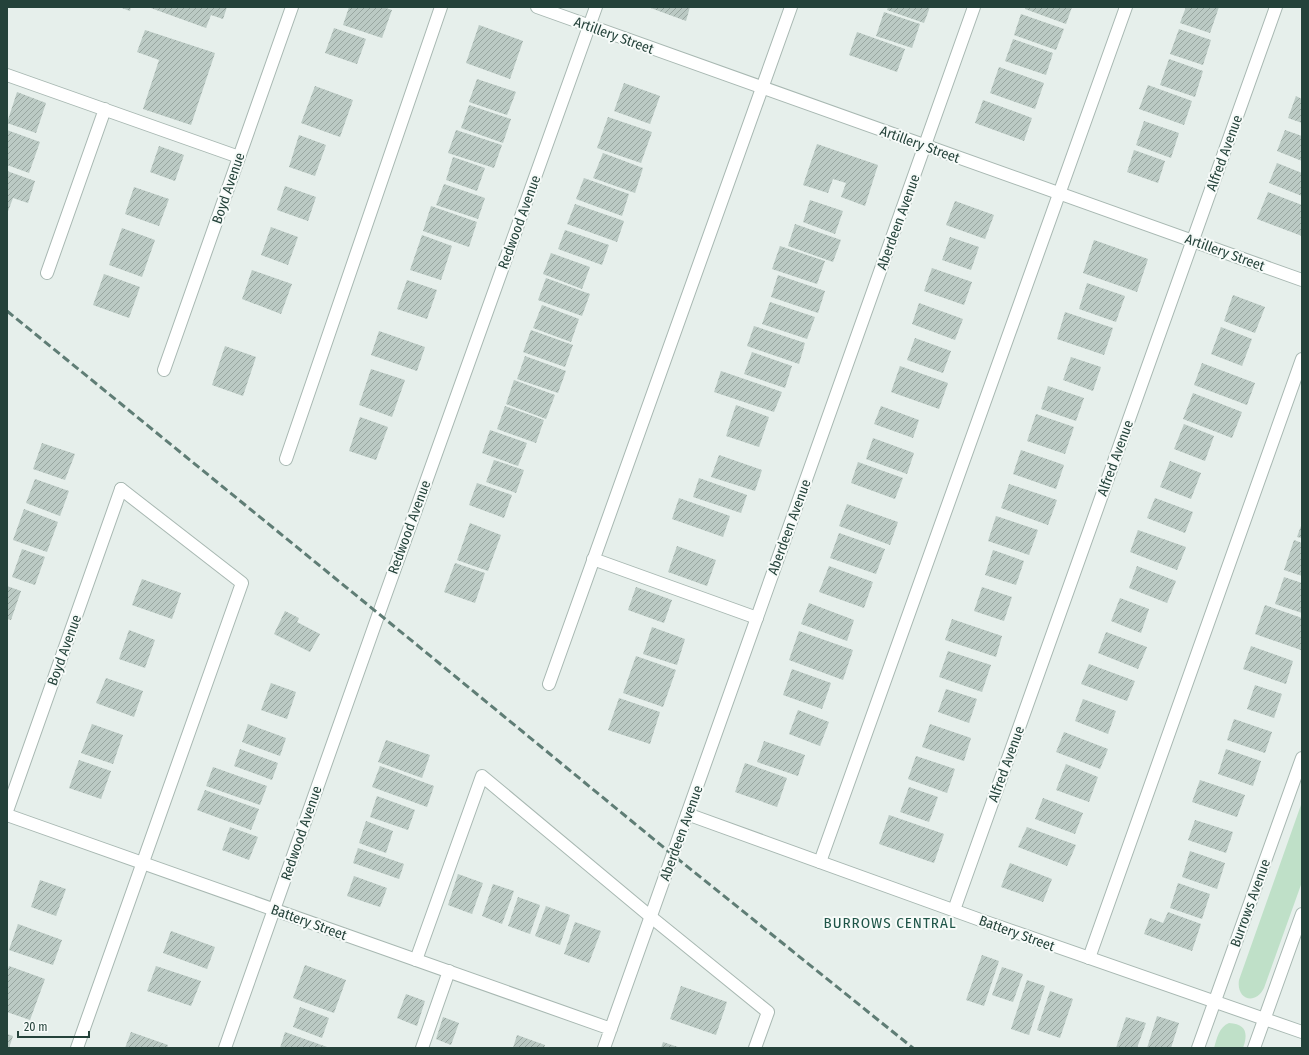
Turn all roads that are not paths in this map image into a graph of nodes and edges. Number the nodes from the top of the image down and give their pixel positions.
1 (292, 7) edge
2 (441, 7) edge
3 (538, 7) edge
4 (596, 7) edge
5 (791, 7) edge
6 (974, 7) edge
7 (1126, 7) edge
8 (1276, 7) edge
9 (589, 26) junction
10 (7, 75) edge
11 (762, 88) junction
12 (105, 110) junction
13 (925, 146) junction
14 (239, 157) junction
15 (1058, 193) junction
16 (1193, 240) junction
17 (47, 273) dead end
18 (1302, 280) edge
19 (1302, 359) edge
20 (164, 370) dead end
21 (286, 459) dead end
22 (593, 560) junction
23 (757, 618) junction
24 (549, 684) dead end
25 (1302, 758) edge
26 (7, 811) edge
27 (687, 814) junction
28 (7, 815) edge
29 (820, 862) junction
30 (143, 863) junction
31 (274, 909) junction
32 (954, 910) junction
33 (1302, 914) edge
34 (651, 917) junction
35 (1089, 958) junction
36 (416, 960) junction
37 (449, 972) junction
38 (1214, 1002) junction
39 (1264, 1019) junction
40 (611, 1029) junction
41 (1302, 1032) edge
42 (77, 1048) edge
43 (225, 1048) edge
44 (422, 1048) edge
45 (604, 1048) edge
46 (755, 1048) edge
47 (1198, 1048) edge
48 (1254, 1048) edge

1 - 14 street, Boyd Avenue
2 - 21 street
3 - 9 street, Artillery Street
4 - 9 street, Redwood Avenue
5 - 11 street
6 - 13 street, Aberdeen Avenue
7 - 15 street
8 - 16 street, Alfred Avenue
9 - 11 street, Artillery Street
9 - 31 street, Redwood Avenue
10 - 12 street
11 - 13 street, Artillery Street
11 - 22 street
12 - 14 street
12 - 17 street
13 - 15 street, Artillery Street
13 - 23 street, Aberdeen Avenue
14 - 20 street, Boyd Avenue
15 - 16 street, Artillery Street
15 - 29 street
16 - 18 street, Artillery Street
16 - 32 street, Alfred Avenue
19 - 35 street
22 - 23 street
22 - 24 street
23 - 27 street, Aberdeen Avenue
25 - 38 street, Burrows Avenue
26 - 30 street, Boyd Avenue
27 - 29 street, Battery Street
27 - 34 street, Aberdeen Avenue
28 - 30 street, Battery Street
29 - 32 street, Battery Street
30 - 31 street, Battery Street
30 - 42 street
31 - 36 street, Battery Street
31 - 43 street, Redwood Avenue
32 - 35 street, Battery Street
33 - 39 street
34 - 36 street
34 - 40 street, Aberdeen Avenue
34 - 46 street
35 - 38 street, Battery Street
36 - 37 street, Battery Street
37 - 40 street, Battery Street
37 - 44 street
38 - 39 street, Battery Street
38 - 47 street, Burrows Avenue
39 - 41 street, Battery Street
39 - 48 street
40 - 45 street, Aberdeen Avenue

